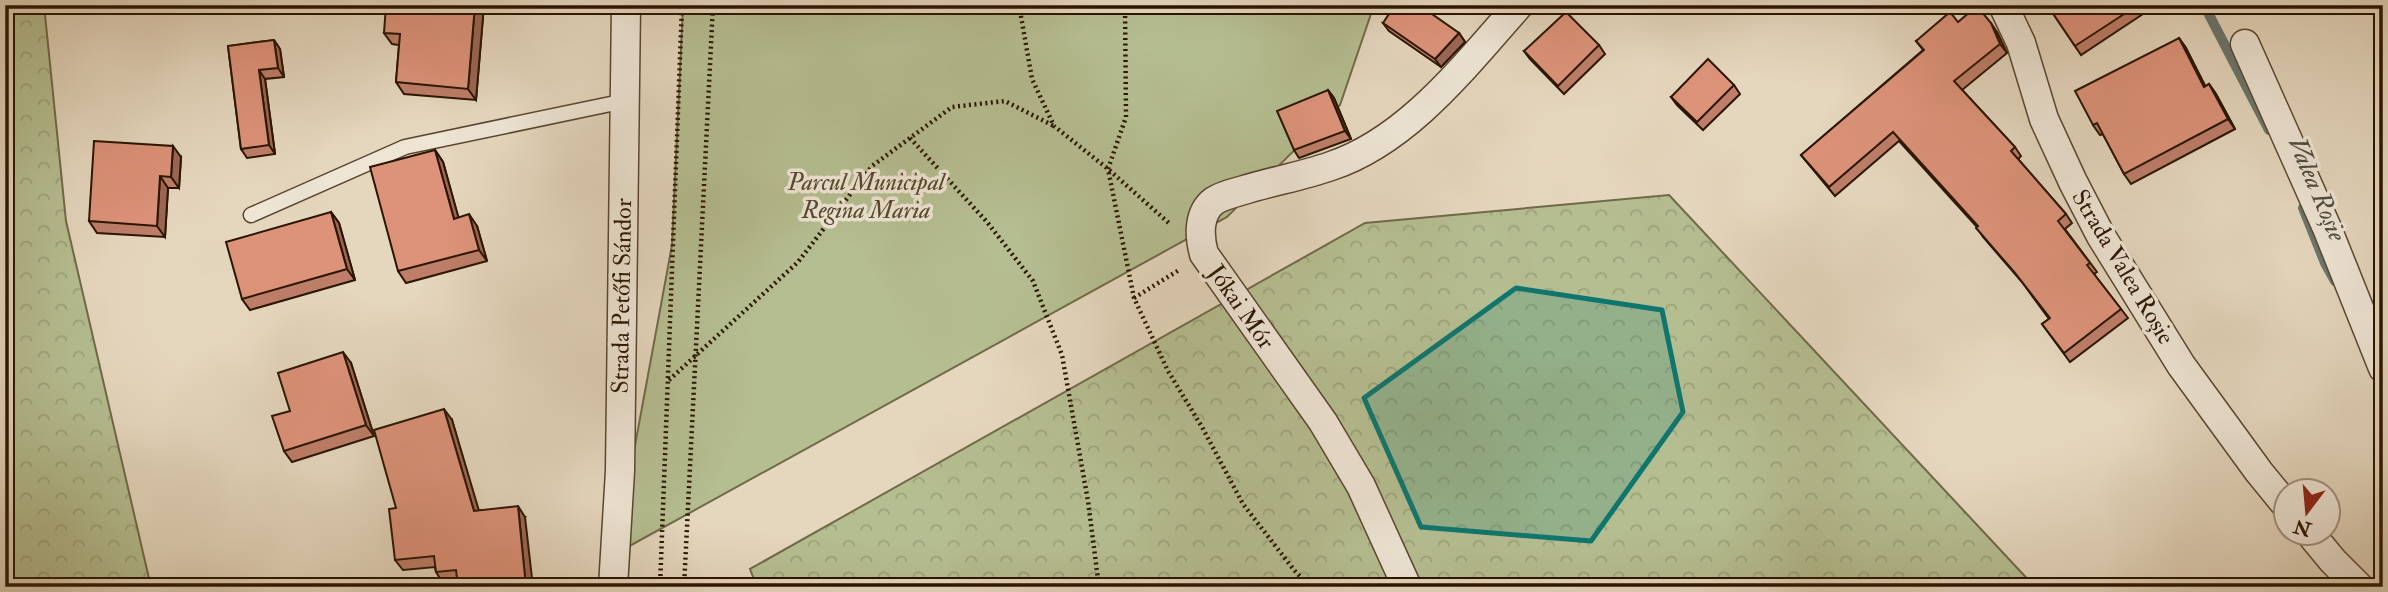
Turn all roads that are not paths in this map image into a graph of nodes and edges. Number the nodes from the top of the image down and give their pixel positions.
1 (626, 5) edge
2 (1519, 5) edge
3 (2003, 5) edge
4 (2245, 44) dead end
5 (625, 101) junction
6 (251, 215) dead end
7 (2383, 368) edge
8 (2272, 487) edge
9 (2320, 546) edge
10 (613, 587) edge
11 (1407, 587) edge
12 (2359, 587) edge

1 - 5 street, Strada Petőfi Sándor
2 - 11 street, Jókai Mór
3 - 8 street, Strada Valea Roșie
4 - 7 street
5 - 6 lane
5 - 10 street, Strada Petőfi Sándor
9 - 12 street

